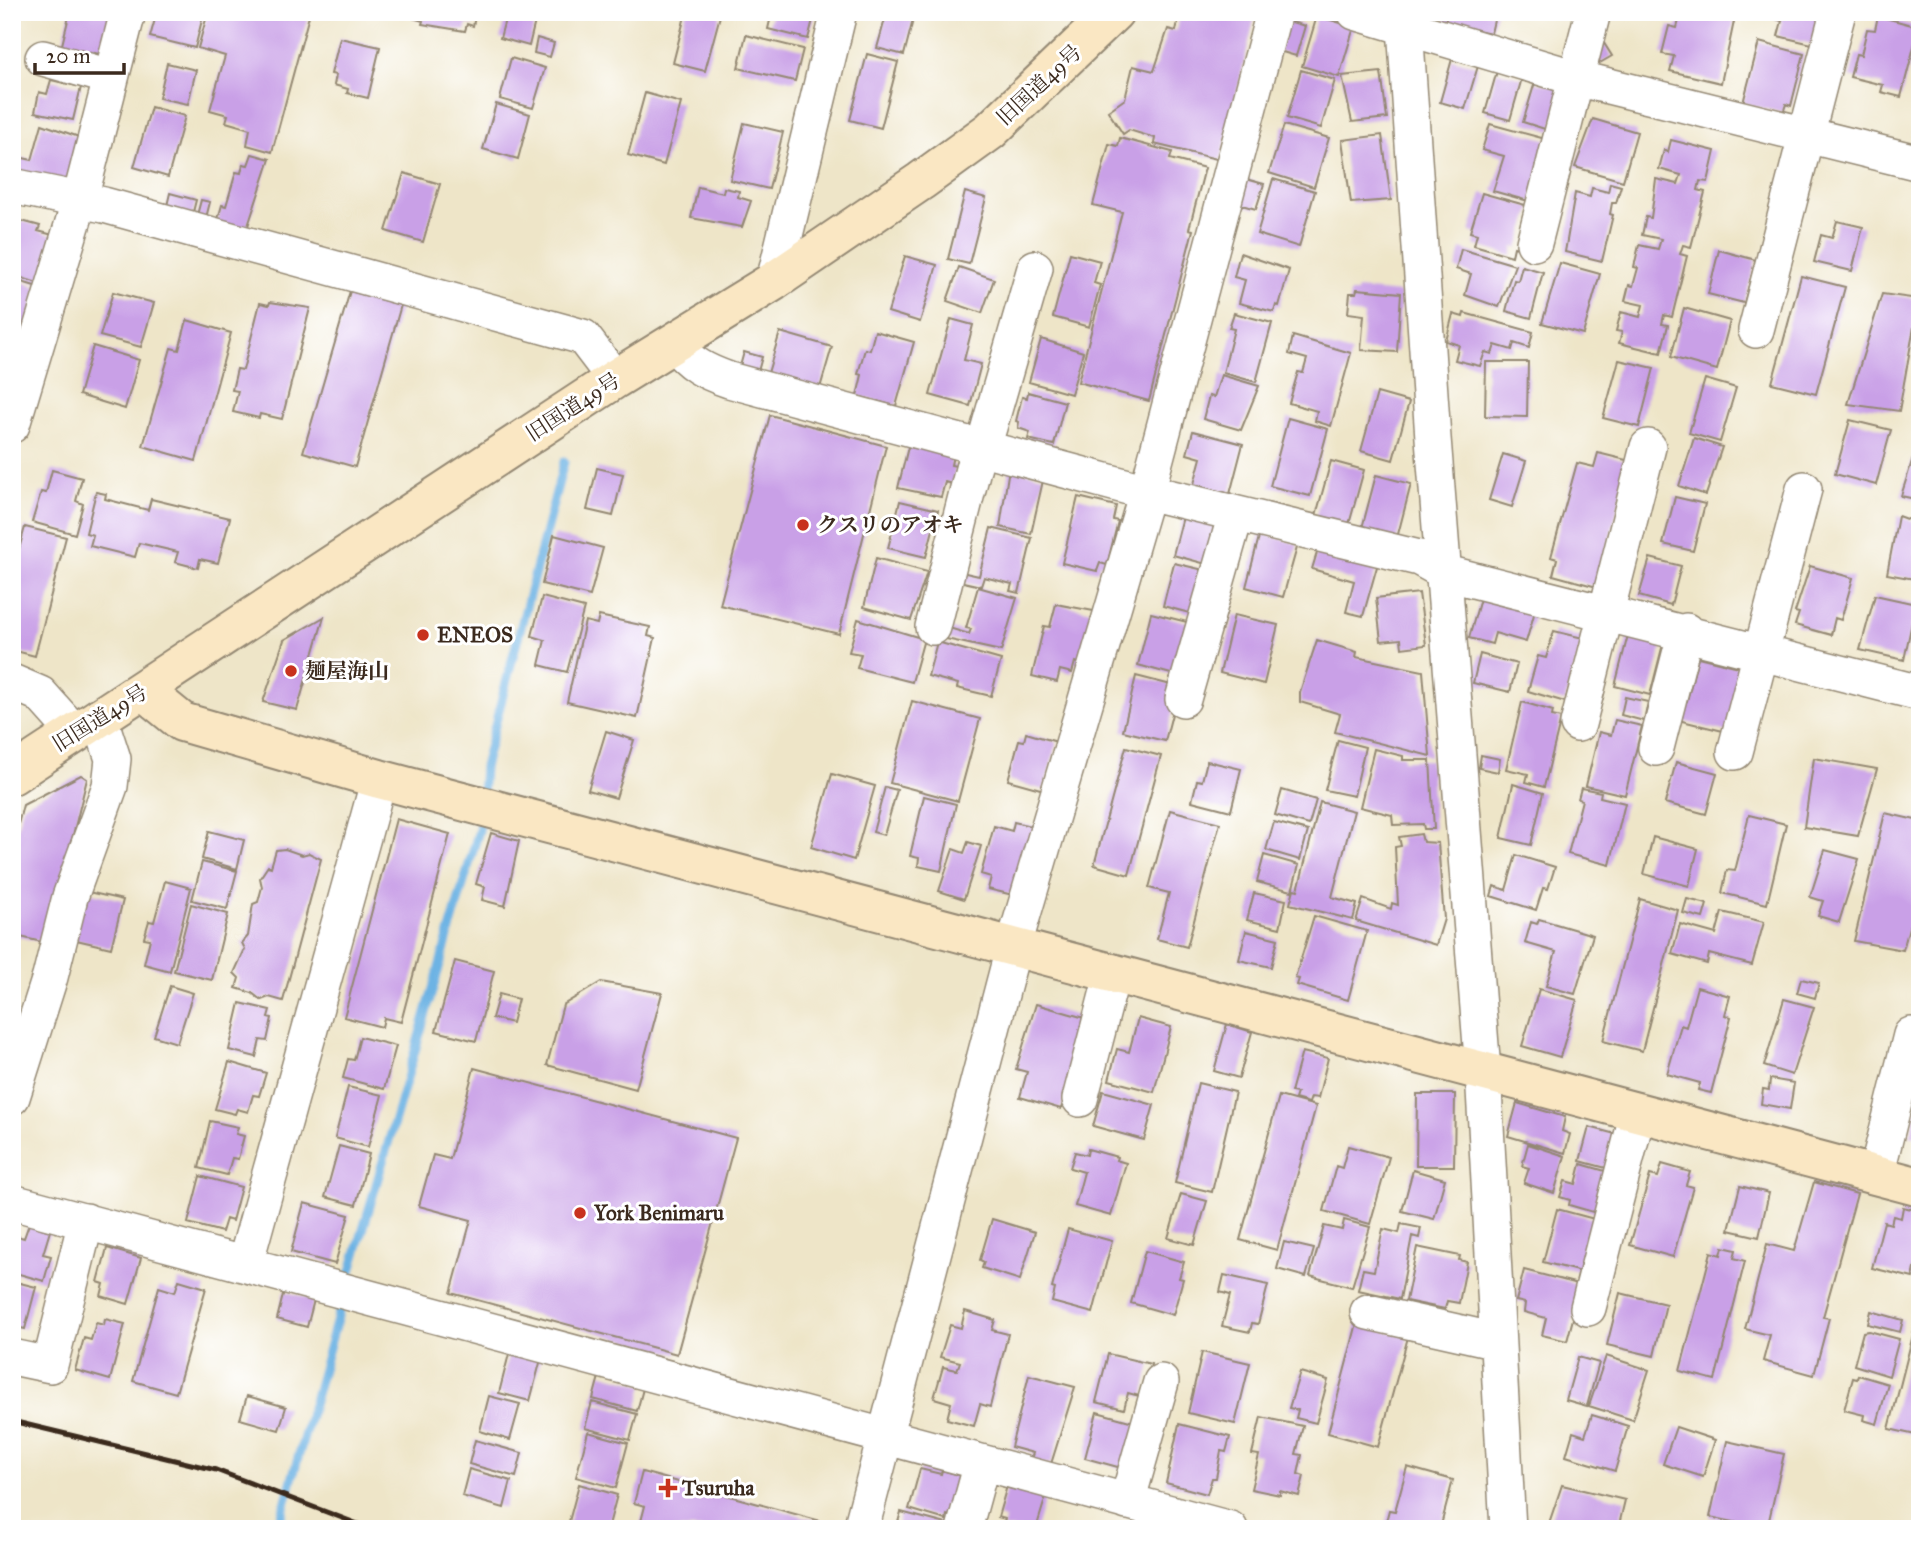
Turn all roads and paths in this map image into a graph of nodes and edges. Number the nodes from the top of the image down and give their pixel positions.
1 (128, 12) edge
2 (839, 12) edge
3 (1114, 12) edge
4 (1274, 12) edge
5 (1355, 12) edge
6 (1593, 12) edge
7 (1838, 12) edge
8 (1405, 20) edge
9 (43, 58) dead end
10 (110, 77) junction
11 (1576, 78) junction
12 (1806, 135) junction
13 (1920, 163) edge
14 (12, 186) edge
15 (80, 199) junction
16 (1534, 243) dead end
17 (1035, 268) dead end
18 (774, 281) junction
19 (1755, 330) dead end
20 (675, 344) junction
21 (615, 379) junction
22 (12, 425) edge
23 (1648, 447) dead end
24 (983, 448) junction
25 (1804, 489) dead end
26 (1146, 492) junction
27 (1236, 514) junction
28 (1446, 573) junction
29 (1606, 612) junction
30 (933, 627) dead end
31 (1686, 631) junction
32 (1761, 651) junction
33 (12, 682) edge
34 (144, 691) junction
35 (1920, 693) edge
36 (1183, 699) dead end
37 (86, 724) junction
38 (1578, 724) dead end
39 (1656, 748) dead end
40 (1735, 752) dead end
41 (12, 775) edge
42 (379, 779) junction
43 (1014, 945) junction
44 (1113, 972) junction
45 (1911, 1035) dead end
46 (1483, 1071) junction
47 (12, 1097) edge
48 (1080, 1099) dead end
49 (1638, 1112) junction
50 (1876, 1175) junction
51 (1920, 1187) edge
52 (12, 1202) edge
53 (86, 1221) junction
54 (245, 1264) junction
55 (1588, 1308) dead end
56 (1368, 1312) dead end
57 (1497, 1341) junction
58 (12, 1357) edge
59 (1161, 1382) dead end
60 (886, 1437) junction
61 (982, 1463) junction
62 (1127, 1502) junction
63 (861, 1529) edge
64 (964, 1529) edge
65 (1230, 1529) edge
66 (1508, 1529) edge

1 - 10 street
2 - 18 street
3 - 18 street, 旧国道49号
4 - 26 street
5 - 8 street
6 - 11 street
7 - 12 street
8 - 11 street
8 - 28 street
9 - 10 street
10 - 15 street
11 - 12 street
11 - 16 street
12 - 13 street
12 - 19 street
14 - 15 street
15 - 21 street
15 - 22 street
17 - 24 street
18 - 20 street, 旧国道49号
20 - 21 street, 旧国道49号
20 - 24 street
21 - 34 street, 旧国道49号
23 - 29 street
24 - 26 street
24 - 30 street
25 - 32 street
26 - 27 street
26 - 43 street
27 - 28 street
27 - 36 street
28 - 29 street
28 - 46 street
29 - 31 street
29 - 38 street
31 - 32 street
31 - 39 street
32 - 35 street
32 - 40 street
33 - 37 street
34 - 37 street, 旧国道49号
34 - 42 street
37 - 41 street, 旧国道49号
37 - 47 street
42 - 43 street
42 - 54 street
43 - 44 street
43 - 60 street
44 - 46 street
44 - 48 street
45 - 50 street
46 - 49 street
46 - 57 street
49 - 50 street
49 - 55 street
50 - 51 street
52 - 53 street
53 - 54 street
53 - 58 street
54 - 60 street
56 - 57 street
57 - 66 street
59 - 62 street
60 - 61 street
60 - 63 street
61 - 62 street
61 - 64 street
62 - 65 street

